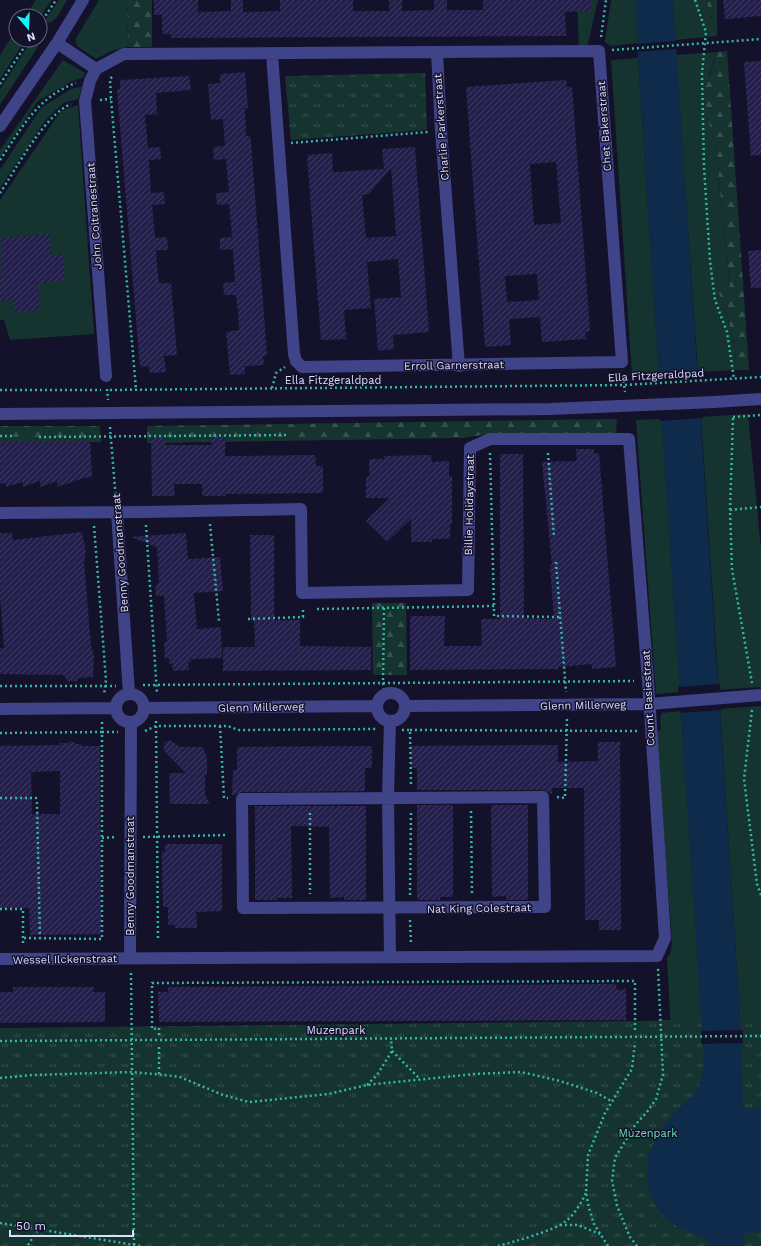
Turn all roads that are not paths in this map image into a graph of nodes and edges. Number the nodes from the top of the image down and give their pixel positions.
1 (83, 0) edge
2 (57, 43) junction
3 (437, 52) junction
4 (272, 54) junction
5 (96, 69) junction
6 (0, 126) edge
7 (622, 362) joint
8 (459, 366) junction
9 (106, 376) road end
10 (761, 399) edge
11 (0, 414) edge
12 (629, 439) joint
13 (0, 512) edge
14 (117, 512) junction
15 (129, 690) junction
16 (757, 696) edge
17 (649, 704) junction
18 (377, 706) junction
19 (405, 706) junction
20 (116, 708) junction
21 (150, 708) junction
22 (0, 709) edge
23 (390, 721) junction
24 (130, 727) junction
25 (388, 797) junction
26 (390, 909) junction
27 (390, 957) junction
28 (130, 958) junction
29 (0, 959) edge

1 - 2 street
2 - 5 street
2 - 6 street
3 - 4 street
3 - 7 street, Chet Bakerstraat
3 - 8 street, Charlie Parkerstraat
4 - 5 street
4 - 8 street, Erroll Garnerstraat
5 - 9 street, John Coltranestraat
7 - 8 street, Erroll Garnerstraat
10 - 11 street
12 - 14 street, Billie Holidaystraat
12 - 17 street, Count Basiestraat
13 - 14 street, Billie Holidaystraat
14 - 15 street, Benny Goodmanstraat
15 - 20 street
15 - 21 street
16 - 17 street, Glenn Millerweg
17 - 19 street, Glenn Millerweg
17 - 27 street, Count Basiestraat
18 - 19 street
18 - 21 street, Glenn Millerweg
18 - 23 street
19 - 23 street
20 - 22 street
20 - 24 street
21 - 24 street
23 - 25 street
24 - 28 street, Benny Goodmanstraat
25 - 26 street
25 - 26 street, Nat King Colestraat
25 - 26 street, Nat King Colestraat
26 - 27 street
27 - 28 street
28 - 29 street, Wessel Ilckenstraat

